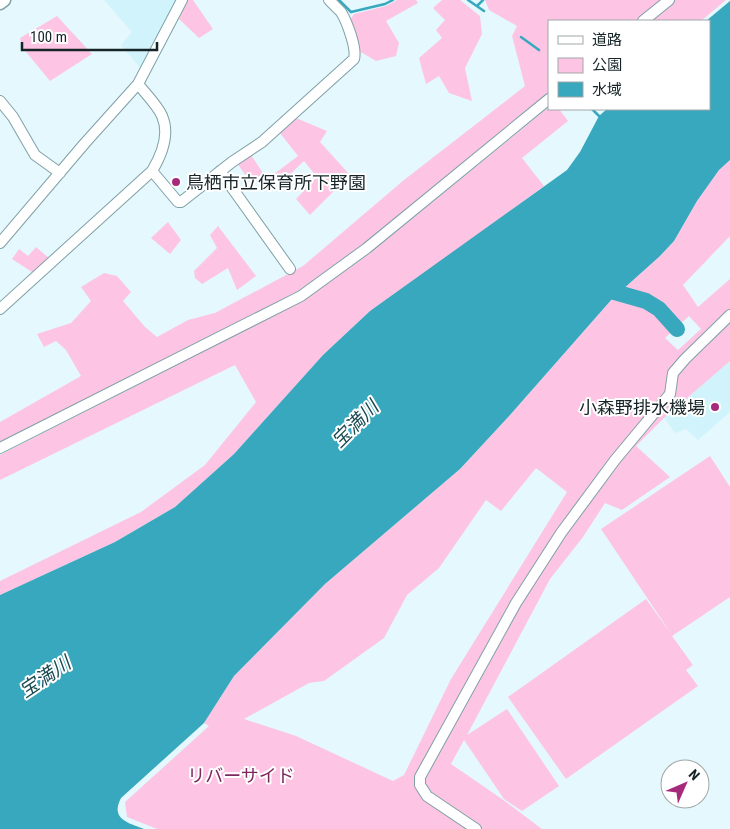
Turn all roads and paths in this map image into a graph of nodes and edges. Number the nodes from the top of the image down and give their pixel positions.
1 (4, 0) edge
2 (182, 0) edge
3 (329, 0) edge
4 (669, 0) edge
5 (0, 3) edge
6 (644, 20) edge
7 (138, 84) junction
8 (548, 100) edge
9 (0, 101) edge
10 (220, 171) junction
11 (152, 172) junction
12 (60, 173) junction
13 (0, 243) edge
14 (290, 269) dead end
15 (0, 309) edge
16 (730, 315) edge
17 (0, 448) edge
18 (476, 829) edge

1 - 5 street
2 - 7 street
3 - 10 street
4 - 6 street
7 - 11 street
7 - 12 street
8 - 17 street
9 - 12 street
10 - 11 street
10 - 14 street
11 - 15 street
12 - 13 street
16 - 18 street

